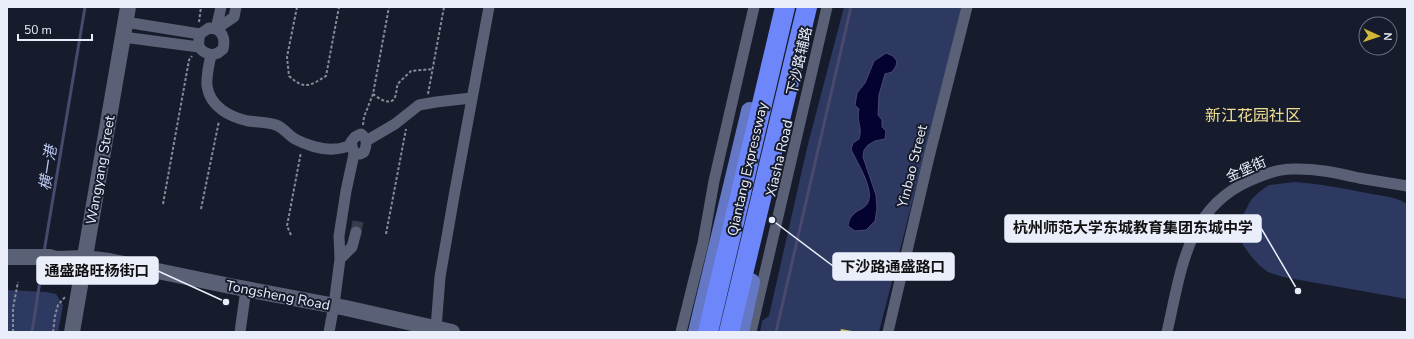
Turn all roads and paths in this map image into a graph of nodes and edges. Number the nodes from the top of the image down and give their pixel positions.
1 (201, 7) edge
2 (221, 7) edge
3 (236, 7) edge
4 (297, 7) edge
5 (339, 7) edge
6 (389, 7) edge
7 (444, 7) edge
8 (488, 7) edge
9 (754, 7) edge
10 (776, 7) edge
11 (786, 7) edge
12 (807, 7) edge
13 (814, 7) edge
14 (827, 7) edge
15 (967, 7) edge
16 (125, 22) edge
17 (216, 29) junction
18 (200, 34) junction
19 (199, 47) junction
20 (211, 55) junction
21 (433, 69) junction
22 (373, 94) junction
23 (471, 98) junction
24 (427, 104) junction
25 (221, 110) junction
26 (409, 112) junction
27 (364, 138) junction
28 (303, 143) junction
29 (353, 149) junction
30 (1407, 186) edge
31 (163, 204) dead end
32 (201, 209) dead end
33 (356, 232) tunnel mouth
34 (386, 234) dead end
35 (291, 235) dead end
36 (7, 256) edge
37 (85, 258) junction
38 (340, 259) junction
39 (18, 282) dead end
40 (246, 289) junction
41 (718, 290) junction
42 (66, 297) dead end
43 (334, 305) junction
44 (436, 328) junction
45 (13, 332) edge
46 (53, 332) edge
47 (72, 332) edge
48 (240, 332) edge
49 (329, 332) edge
50 (452, 332) edge
51 (681, 332) edge
52 (696, 332) edge
53 (701, 332) edge
54 (708, 332) edge
55 (729, 332) edge
56 (740, 332) edge
57 (750, 332) edge
58 (888, 332) edge
59 (1166, 332) edge

1 - 18 path
2 - 17 street
3 - 17 street
4 - 5 path
6 - 22 path
7 - 21 path
8 - 23 street
9 - 51 street
10 - 52 main road
11 - 41 highway, Qiantang Expressway
12 - 55 highway, Qiantang Expressway
13 - 56 main road, Xiasha Road
14 - 57 street, 下沙路辅路
15 - 58 street, Yinbao Street
16 - 18 street
16 - 19 street
16 - 37 street, Wangyang Street
17 - 18 street
17 - 20 street
18 - 19 street
19 - 20 street
19 - 31 path
20 - 25 street
21 - 22 path
21 - 24 path
22 - 27 path
23 - 24 street
23 - 44 street
24 - 26 street
25 - 28 street
25 - 32 path
26 - 27 street
26 - 34 path
27 - 29 street
28 - 29 street
28 - 35 path
29 - 38 street
30 - 59 street, 金堡街
33 - 38 street
36 - 37 street, Tongsheng Road
37 - 40 street, Tongsheng Road
37 - 47 street, Wangyang Street
38 - 43 street
39 - 45 path
40 - 43 street, Tongsheng Road
40 - 48 street
41 - 53 highway
41 - 54 highway, Qiantang Expressway
42 - 46 path
43 - 44 street, Tongsheng Road
43 - 49 street
44 - 50 street, Tongsheng Road

